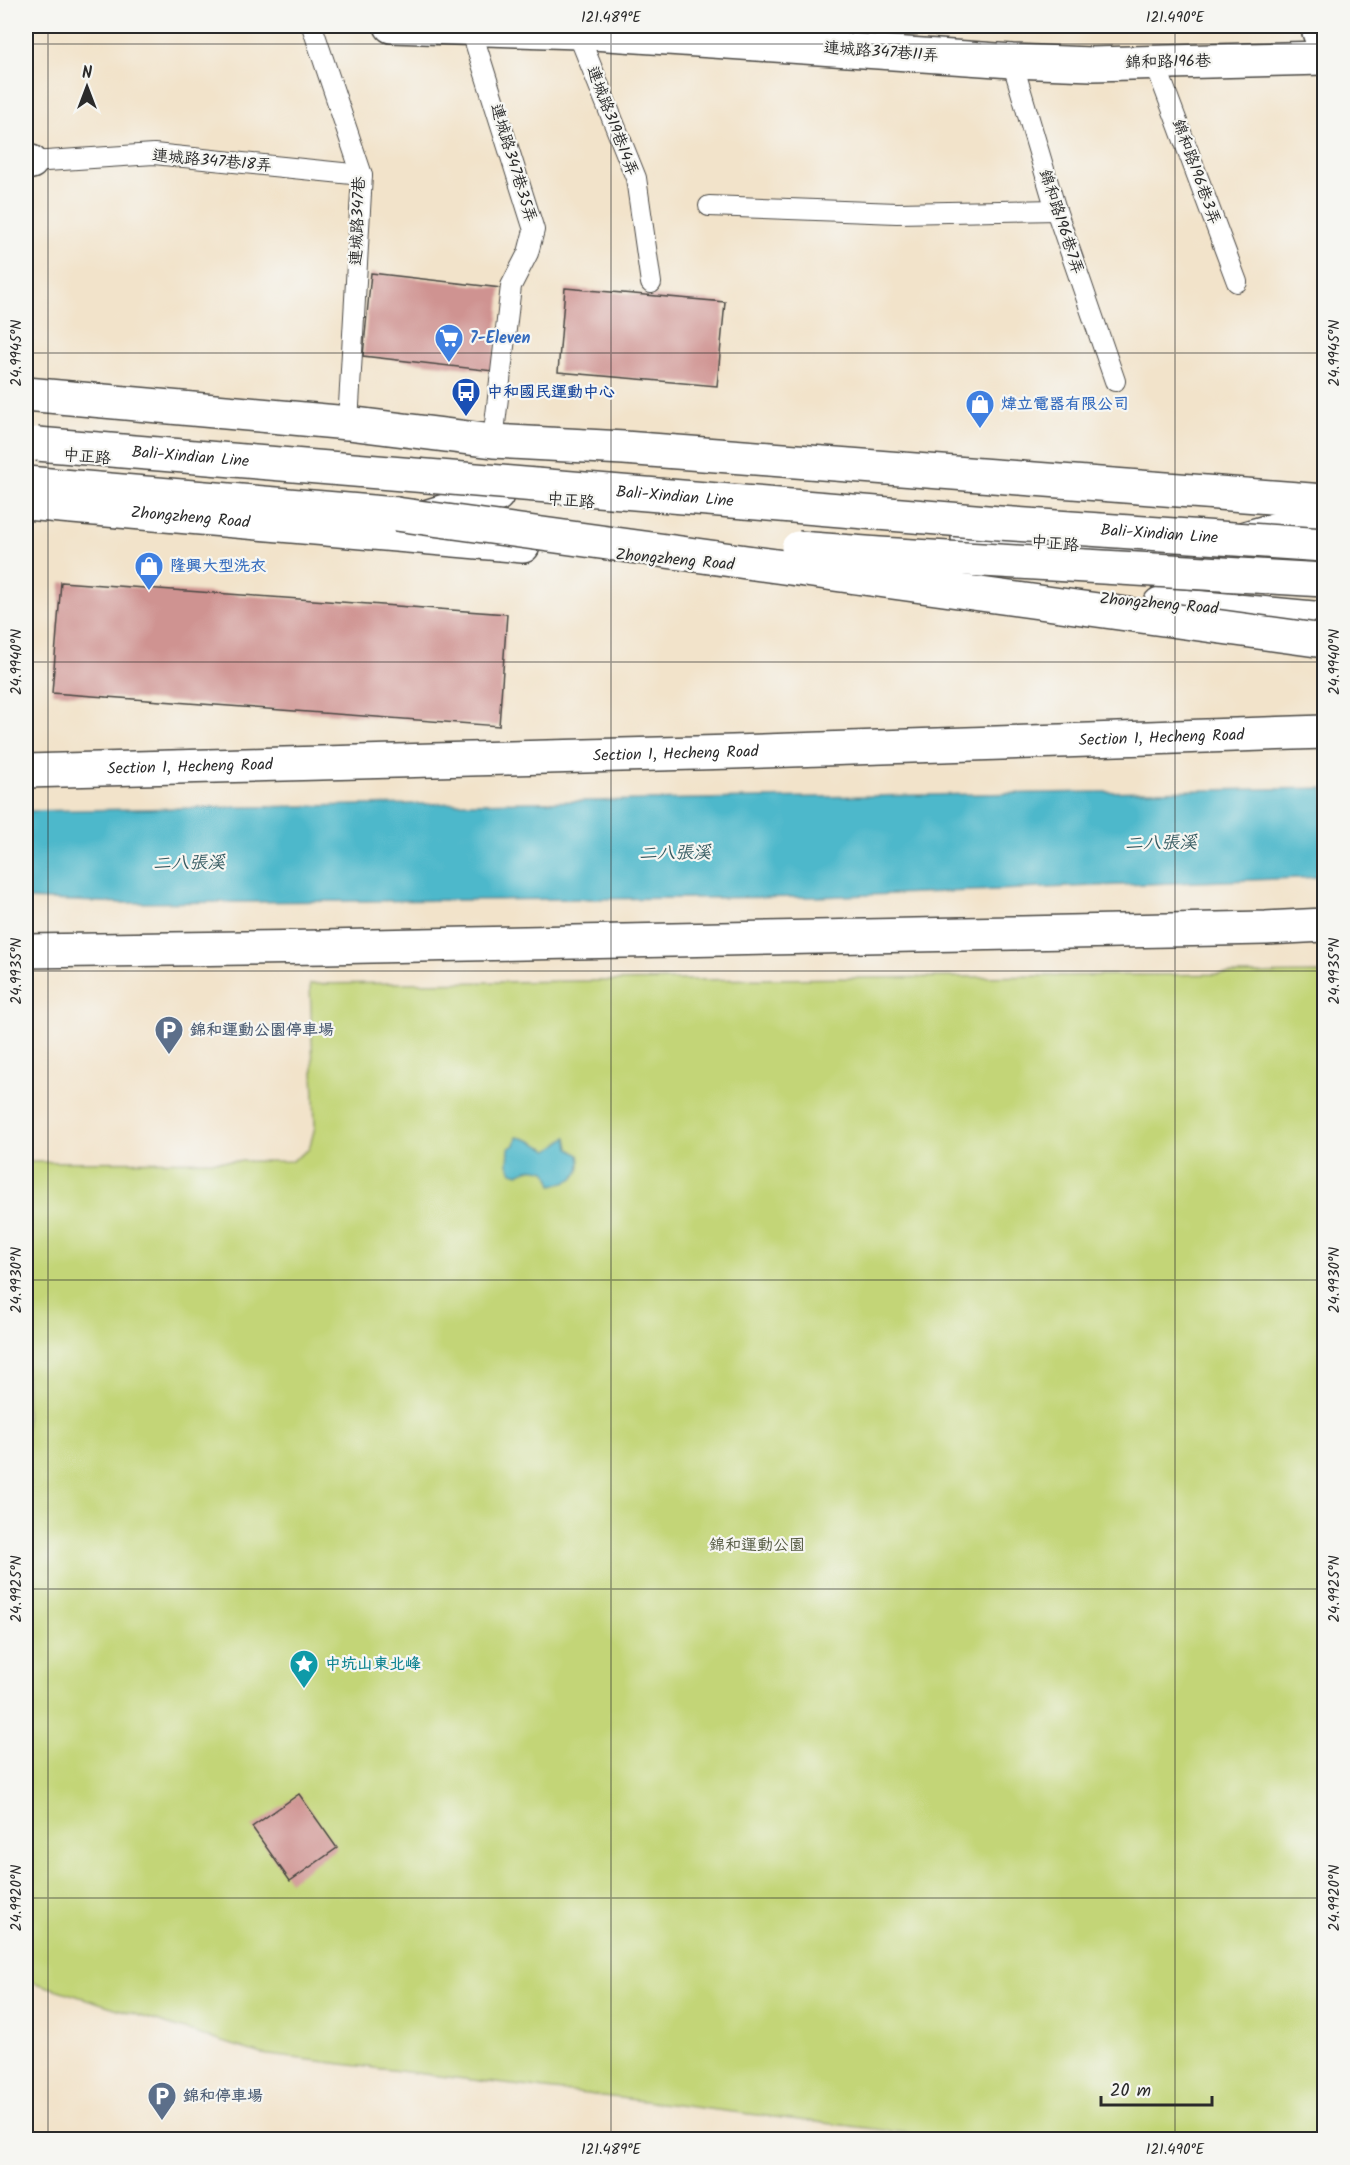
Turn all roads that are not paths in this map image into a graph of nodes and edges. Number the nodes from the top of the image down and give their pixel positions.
1 (312, 26) edge
2 (391, 26) edge
3 (1317, 26) edge
4 (471, 27) edge
5 (576, 29) edge
6 (734, 34) edge
7 (1324, 46) edge
8 (1324, 58) edge
9 (1012, 61) junction
10 (1155, 63) junction
11 (28, 163) edge
12 (362, 175) junction
13 (709, 206) dead end
14 (1056, 210) junction
15 (1237, 282) dead end
16 (651, 283) dead end
17 (1115, 381) dead end
18 (26, 394) edge
19 (348, 423) junction
20 (493, 441) junction
21 (26, 443) edge
22 (26, 451) edge
23 (26, 483) edge
24 (497, 495) junction
25 (1324, 501) edge
26 (26, 503) edge
27 (1324, 516) edge
28 (385, 523) junction
29 (1324, 546) edge
30 (1189, 554) junction
31 (1324, 580) edge
32 (1324, 594) edge
33 (1324, 619) edge
34 (1324, 641) edge
35 (1324, 732) edge
36 (26, 771) edge
37 (1324, 925) edge
38 (26, 951) edge

1 - 12 lane, 連城路347巷
2 - 4 main road, 連城路347巷11弄
3 - 7 main road
4 - 5 main road, 連城路347巷11弄
4 - 20 lane, 連城路347巷35弄
5 - 6 main road, 連城路347巷11弄
5 - 16 lane, 連城路319巷14弄
6 - 9 main road, 連城路347巷11弄
8 - 10 main road, 錦和路196巷
9 - 10 main road, 錦和路196巷
9 - 14 lane, 錦和路196巷7弄
10 - 15 lane, 錦和路196巷3弄
11 - 12 lane, 連城路347巷18弄
12 - 19 lane, 連城路347巷
13 - 14 lane
14 - 17 lane, 錦和路196巷7弄
18 - 19 main road
19 - 20 main road
20 - 25 main road
21 - 29 main road, Bali-Xindian Line, bridge
22 - 24 main road, 中正路
23 - 28 main road
24 - 28 main road
24 - 30 main road, 中正路
26 - 28 main road, Zhongzheng Road
27 - 30 main road
28 - 31 main road, bridge
28 - 33 main road, Zhongzheng Road
28 - 34 main road, bridge
30 - 32 main road
35 - 36 main road, Section 1, Hecheng Road
37 - 38 main road

